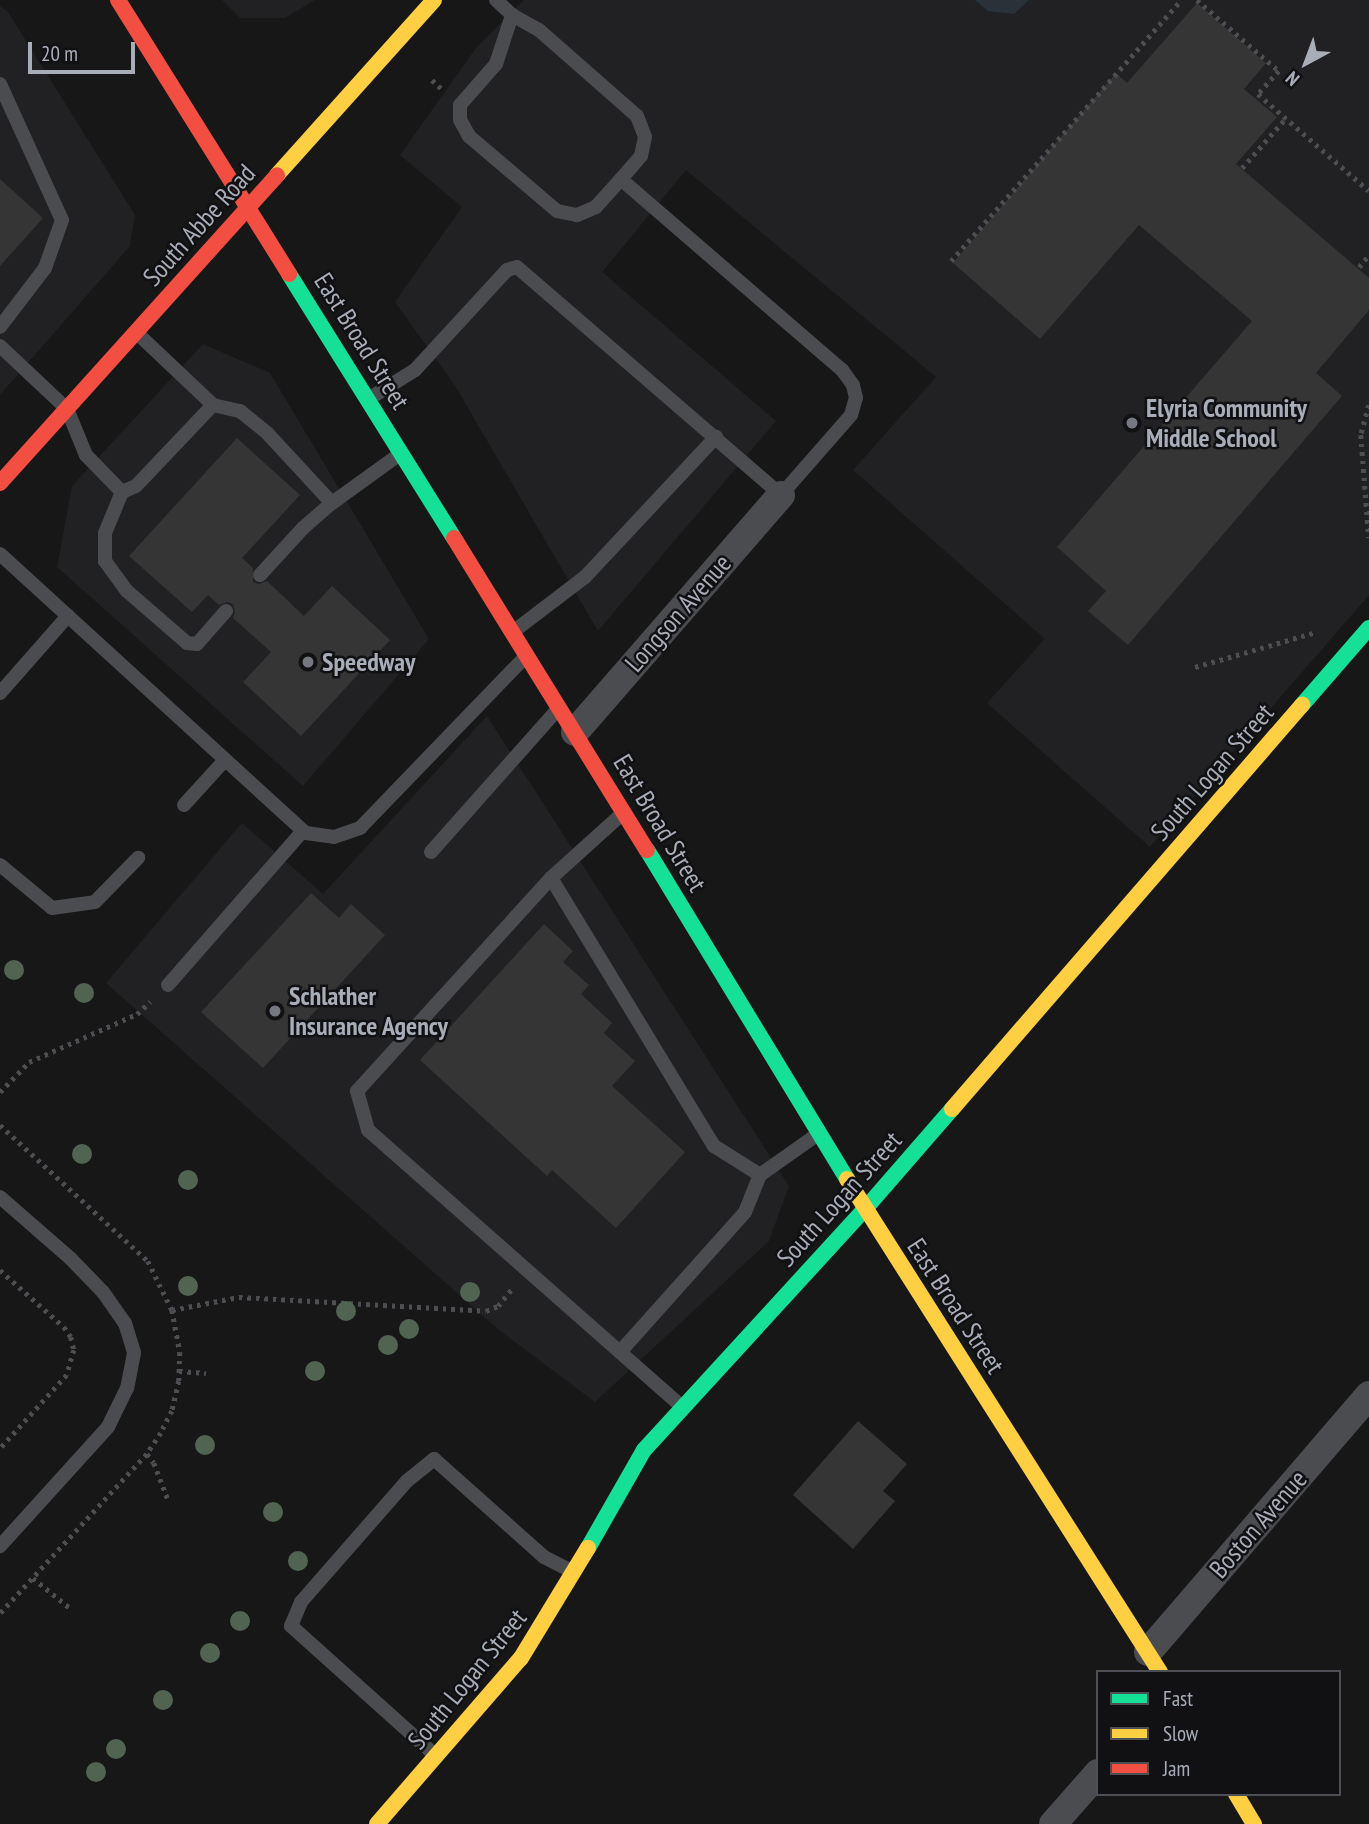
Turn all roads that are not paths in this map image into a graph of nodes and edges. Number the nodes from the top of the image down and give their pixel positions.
1 (118, 0) edge
2 (434, 0) edge
3 (496, 0) edge
4 (512, 15) junction
5 (0, 84) edge
6 (621, 179) junction
7 (249, 205) junction
8 (0, 327) edge
9 (135, 332) junction
10 (0, 346) edge
11 (369, 399) junction
12 (213, 405) junction
13 (66, 409) junction
14 (716, 437) junction
15 (402, 452) junction
16 (0, 483) edge
17 (122, 492) junction
18 (781, 495) junction
19 (332, 503) junction
20 (0, 554) edge
21 (260, 575) dead end
22 (226, 611) dead end
23 (68, 616) junction
24 (1369, 628) edge
25 (513, 632) junction
26 (527, 655) junction
27 (0, 693) edge
28 (560, 707) junction
29 (575, 732) junction
30 (225, 760) junction
31 (184, 805) dead end
32 (624, 812) junction
33 (303, 831) junction
34 (432, 852) dead end
35 (138, 858) dead end
36 (0, 865) edge
37 (551, 878) junction
38 (168, 985) dead end
39 (818, 1134) junction
40 (761, 1175) junction
41 (0, 1196) edge
42 (864, 1209) junction
43 (620, 1352) junction
44 (1369, 1395) edge
45 (683, 1408) junction
46 (0, 1546) edge
47 (574, 1573) junction
48 (1154, 1662) edge
49 (437, 1756) junction
50 (1096, 1775) edge
51 (1237, 1796) edge
52 (377, 1824) edge
53 (1053, 1824) edge
54 (1254, 1824) edge

1 - 7 street, East Broad Street
2 - 7 street, South Abbe Road
3 - 4 lane
4 - 6 lane
4 - 6 lane
5 - 8 lane
6 - 18 lane
7 - 9 street, South Abbe Road
7 - 11 street, East Broad Street
9 - 12 lane
9 - 13 street, South Abbe Road
10 - 13 lane
11 - 14 lane
11 - 15 street, East Broad Street
12 - 17 lane
12 - 19 lane
13 - 16 street, South Abbe Road
13 - 17 lane
14 - 18 lane
14 - 25 lane
15 - 19 lane
15 - 25 street, East Broad Street
17 - 22 lane
18 - 29 street, Longson Avenue
19 - 21 lane
20 - 23 lane
23 - 27 lane
23 - 30 lane
24 - 42 street, South Logan Street
25 - 26 street, East Broad Street
26 - 28 street, East Broad Street
26 - 33 lane
28 - 29 street, East Broad Street
28 - 34 lane
29 - 32 street, East Broad Street
30 - 31 lane
30 - 33 lane
32 - 37 lane
32 - 39 street, East Broad Street
33 - 38 lane
35 - 36 lane
37 - 40 lane
37 - 43 lane
39 - 40 lane
39 - 42 street, East Broad Street
40 - 43 lane
41 - 46 lane
42 - 45 street, South Logan Street
42 - 48 street, East Broad Street
43 - 45 lane
44 - 48 street, Boston Avenue
45 - 47 street, South Logan Street
47 - 49 street, South Logan Street
47 - 49 lane
49 - 52 street, South Logan Street
50 - 53 street
51 - 54 street

